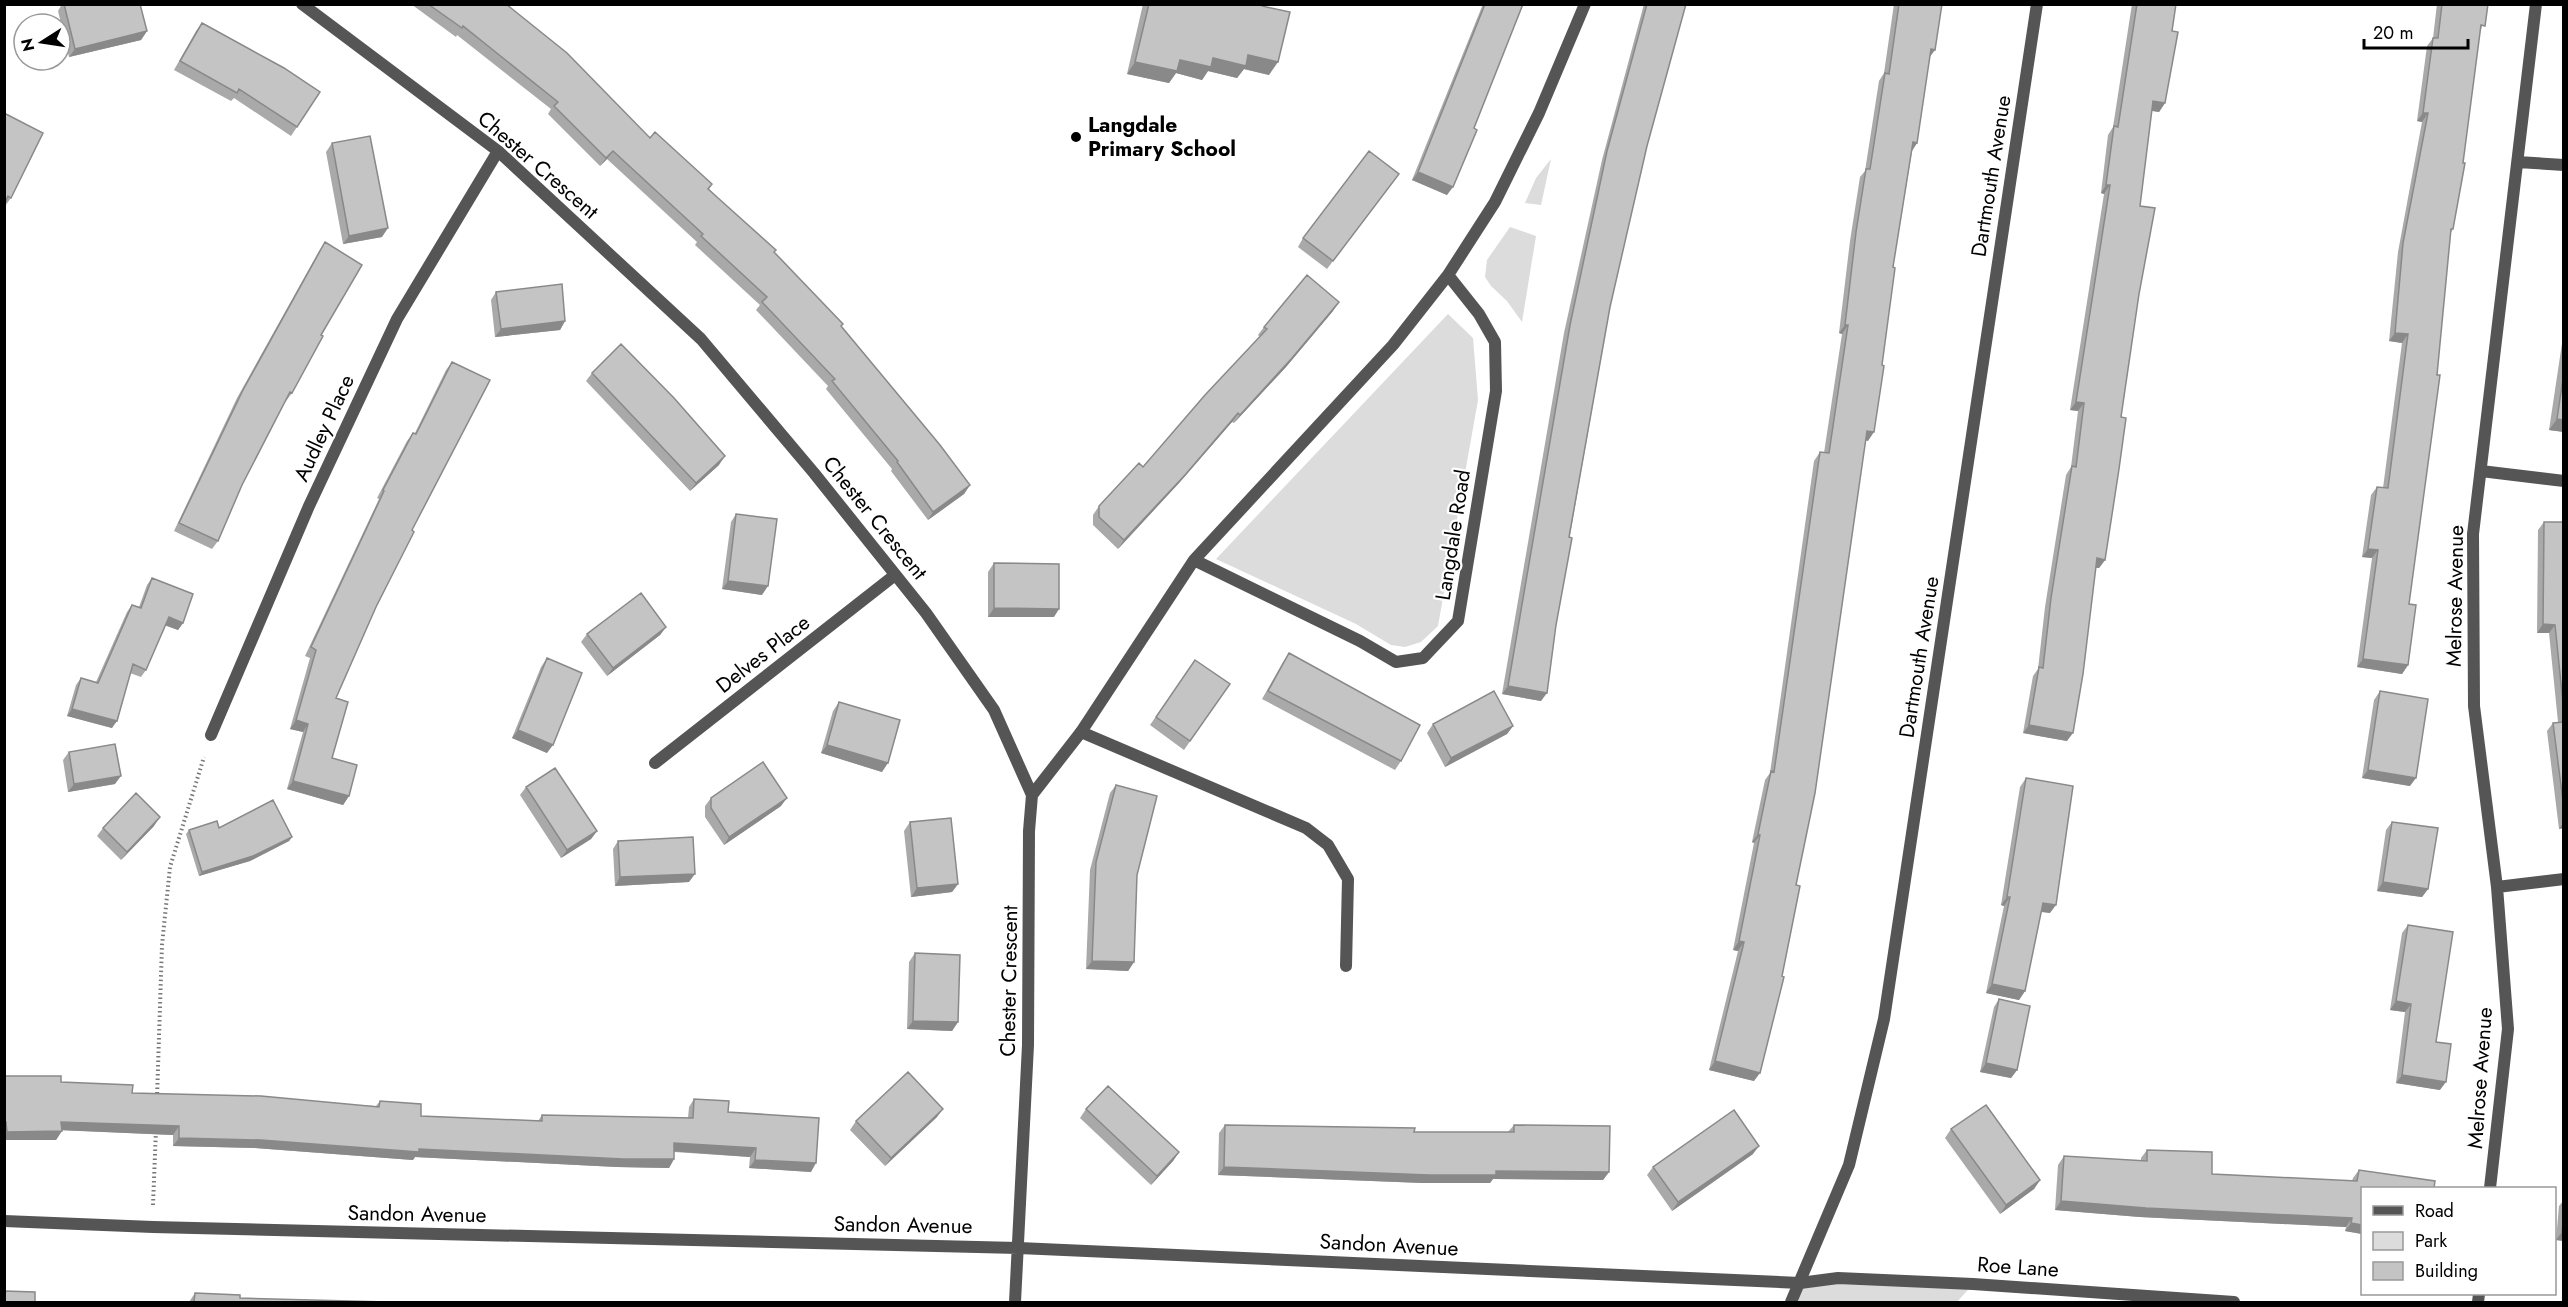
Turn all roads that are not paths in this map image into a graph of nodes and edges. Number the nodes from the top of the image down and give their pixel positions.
1 (302, 4) edge
2 (1585, 4) edge
3 (2037, 4) edge
4 (2536, 4) edge
5 (498, 151) junction
6 (2518, 162) junction
7 (2564, 165) edge
8 (1448, 275) junction
9 (2481, 471) junction
10 (2564, 481) edge
11 (1194, 560) junction
12 (895, 575) junction
13 (1081, 732) junction
14 (211, 735) road end
15 (655, 763) dead end
16 (1032, 795) junction
17 (2564, 879) edge
18 (2497, 887) junction
19 (1346, 966) dead end
20 (2490, 1187) edge
21 (4, 1221) edge
22 (1019, 1248) junction
23 (1800, 1283) junction
24 (1016, 1302) edge
25 (1791, 1302) edge
26 (2234, 1302) edge

1 - 5 street, Chester Crescent
2 - 8 street
3 - 23 street, Dartmouth Avenue
4 - 6 street, Melrose Avenue
5 - 12 street, Chester Crescent
5 - 14 street, Audley Place
6 - 7 street
6 - 9 street, Melrose Avenue
8 - 11 street
8 - 11 street, Langdale Road
9 - 10 street
9 - 18 street, Melrose Avenue
11 - 13 street
12 - 15 street, Delves Place
12 - 16 street, Chester Crescent
13 - 16 street
13 - 19 street
16 - 22 street, Chester Crescent
17 - 18 street
18 - 20 street, Melrose Avenue
21 - 22 street, Sandon Avenue
22 - 23 street, Sandon Avenue
22 - 24 street, Chester Crescent
23 - 25 street, Dartmouth Avenue
23 - 26 street, Roe Lane

